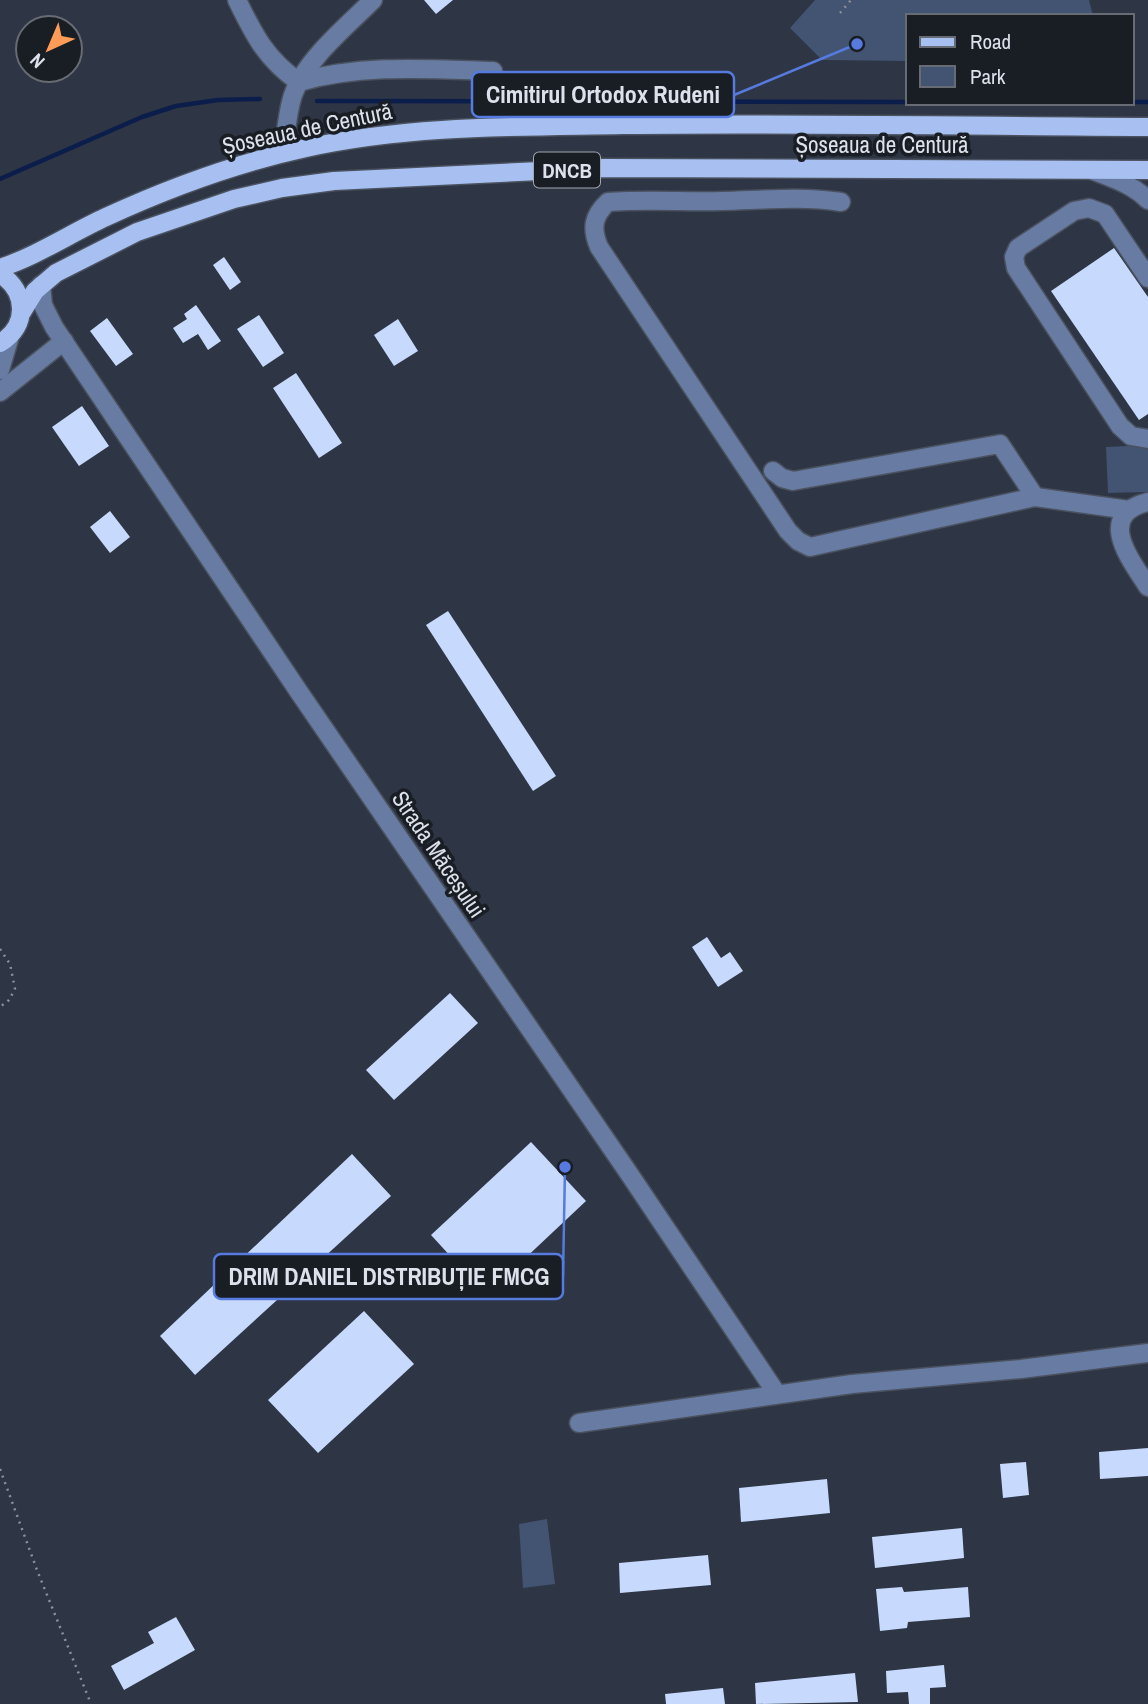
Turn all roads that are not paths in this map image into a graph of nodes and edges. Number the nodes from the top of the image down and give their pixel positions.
1 (237, 0) edge
2 (373, 0) edge
3 (493, 71) dead end
4 (299, 82) junction
5 (1148, 127) edge
6 (283, 153) junction
7 (1088, 169) junction
8 (1148, 170) edge
9 (1148, 200) edge
10 (841, 202) dead end
11 (0, 268) edge
12 (0, 274) edge
13 (1148, 278) edge
14 (41, 285) junction
15 (22, 312) junction
16 (5, 339) edge
17 (64, 341) junction
18 (0, 370) edge
19 (0, 392) edge
20 (1148, 439) edge
21 (773, 471) dead end
22 (1035, 497) junction
23 (1148, 502) edge
24 (1129, 510) junction
25 (1148, 587) edge
26 (1148, 1353) edge
27 (777, 1394) junction
28 (579, 1423) dead end

1 - 4 street
2 - 4 street
3 - 4 street
4 - 6 street
5 - 6 main road, Șoseaua de Centură / DNCB
6 - 11 main road, Șoseaua de Centură / DNCB
7 - 8 main road, Șoseaua de Centură / DNCB
7 - 9 street
7 - 14 main road, Șoseaua de Centură / DNCB
10 - 22 street
12 - 15 main road
13 - 20 street
14 - 15 main road, Șoseaua de Centură / DNCB
14 - 17 street, Strada Măceșului
15 - 16 main road, Șoseaua de Centură / DNCB
16 - 18 street
17 - 19 street
17 - 27 street, Strada Măceșului
21 - 22 street
22 - 24 street
23 - 24 street
24 - 25 street
26 - 27 street
27 - 28 street

